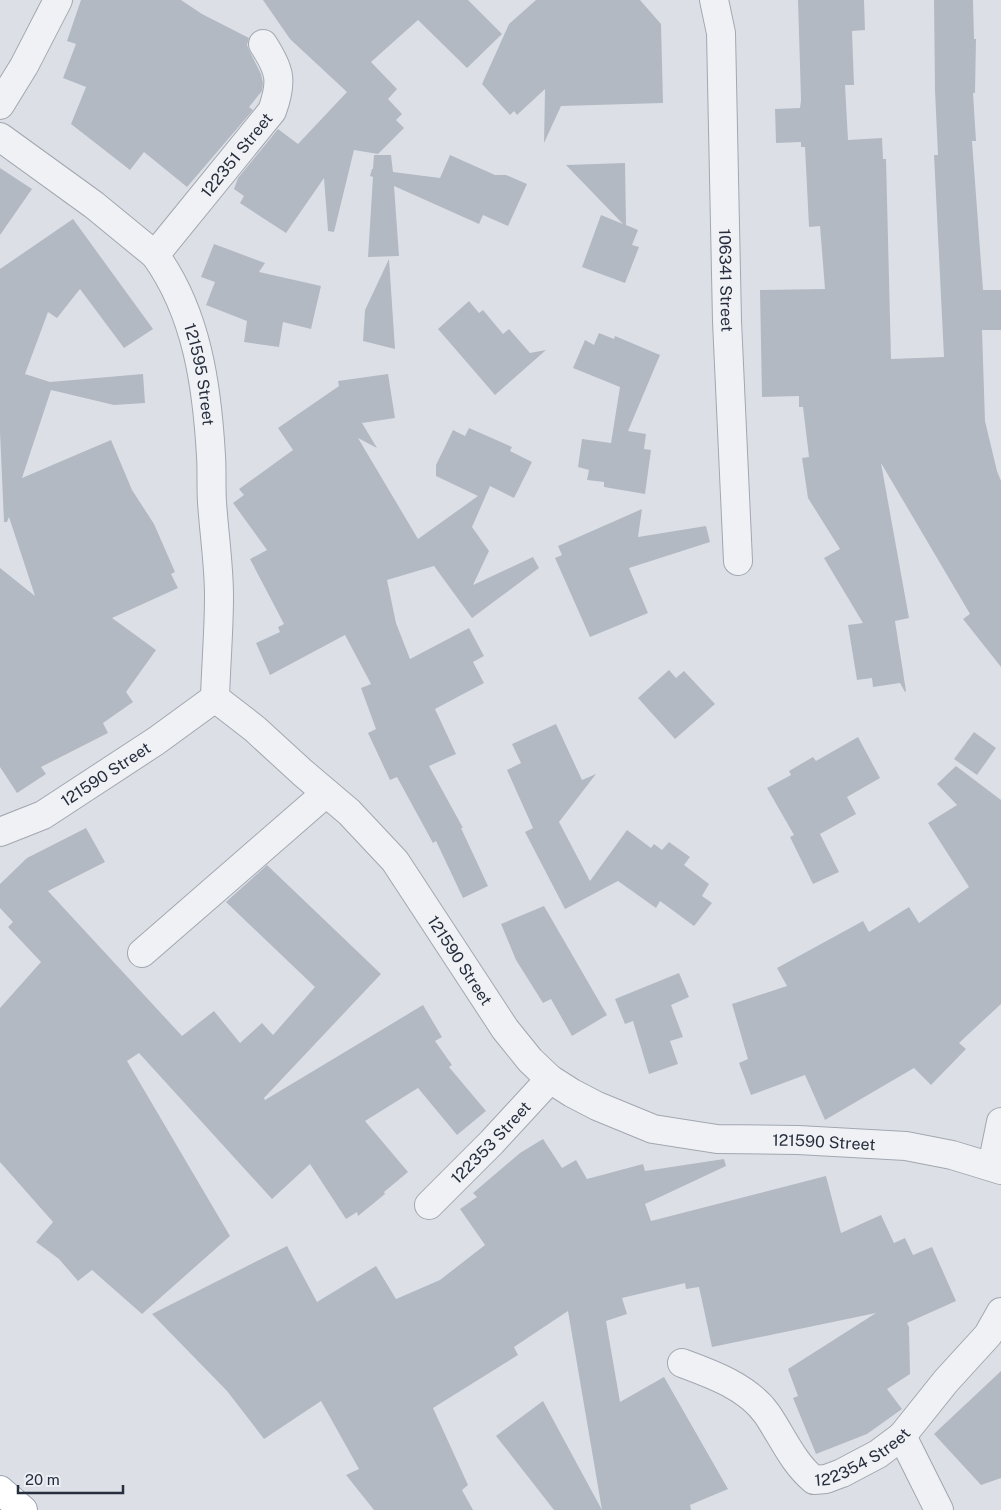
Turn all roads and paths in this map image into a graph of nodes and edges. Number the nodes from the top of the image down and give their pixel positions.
1 (58, 0) edge
2 (714, 0) edge
3 (263, 44) dead end
4 (0, 105) edge
5 (0, 137) edge
6 (155, 255) junction
7 (738, 561) dead end
8 (215, 698) junction
9 (326, 793) junction
10 (0, 832) edge
11 (142, 953) dead end
12 (550, 1079) junction
13 (1001, 1122) edge
14 (996, 1168) edge
15 (429, 1205) dead end
16 (1001, 1312) edge
17 (682, 1363) dead end
18 (902, 1436) junction
19 (0, 1490) edge
20 (24, 1510) edge
21 (939, 1510) edge

1 - 4 street
2 - 7 street, 106341 Street
3 - 6 street, 122351 Street
5 - 6 street, 121595 Street
6 - 8 street, 121595 Street
8 - 9 street, 121590 Street
8 - 10 street, 121590 Street
9 - 11 street
9 - 12 street, 121590 Street
12 - 14 street, 121590 Street
12 - 15 street, 122353 Street
13 - 14 street
16 - 18 street, 122354 Street
17 - 18 street, 122354 Street
18 - 21 street
19 - 20 main road

